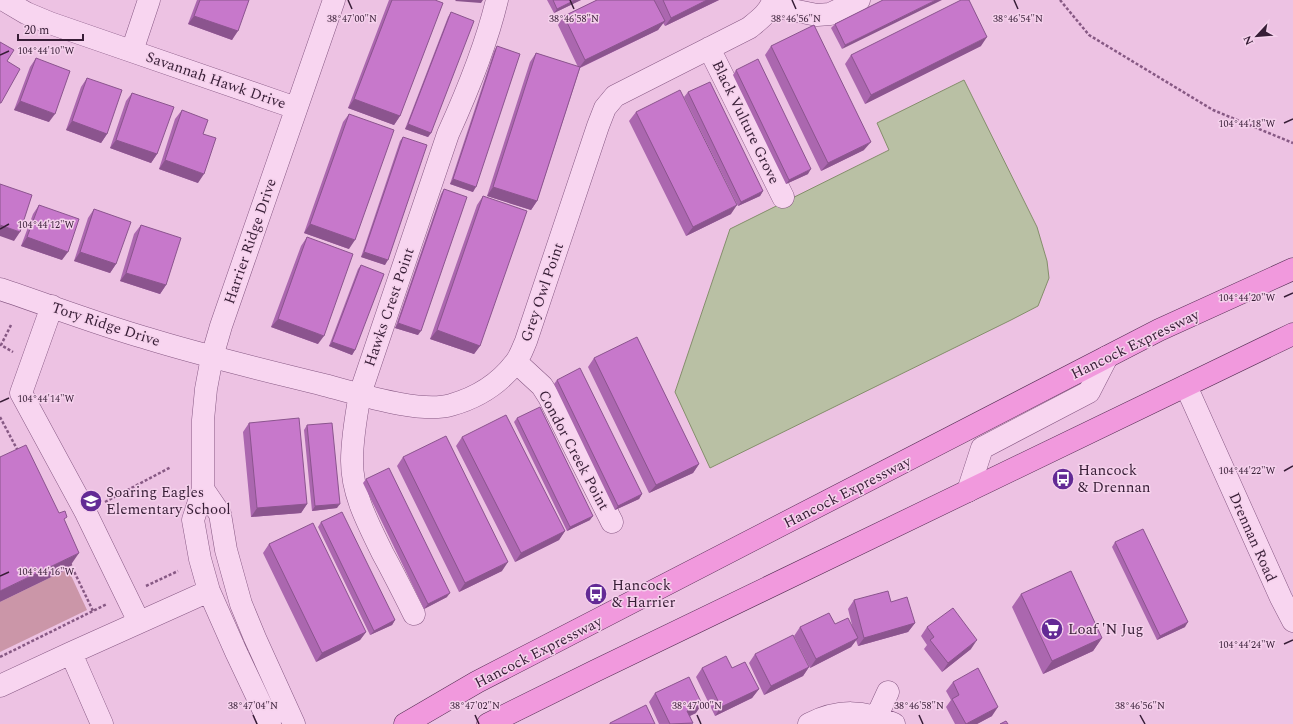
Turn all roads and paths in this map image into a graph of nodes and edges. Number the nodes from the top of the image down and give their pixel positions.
1 (4, 0) edge
2 (149, 0) edge
3 (334, 0) edge
4 (497, 0) edge
5 (859, 0) edge
6 (1060, 0) edge
7 (773, 3) edge
8 (709, 48) junction
9 (132, 51) junction
10 (296, 108) junction
11 (1293, 143) edge
12 (783, 196) dead end
13 (1293, 269) edge
14 (0, 289) edge
15 (52, 306) junction
16 (1293, 334) edge
17 (212, 357) junction
18 (1107, 357) junction
19 (516, 362) junction
20 (1186, 386) junction
21 (360, 394) junction
22 (0, 417) edge
23 (18, 451) edge
24 (203, 488) junction
25 (968, 491) junction
26 (612, 522) dead end
27 (68, 558) edge
28 (178, 571) dead end
29 (209, 591) junction
30 (126, 595) junction
31 (93, 611) junction
32 (414, 614) dead end
33 (1293, 621) edge
34 (139, 622) junction
35 (71, 653) junction
36 (0, 657) edge
37 (0, 686) edge
38 (888, 692) dead end
39 (885, 721) edge
40 (102, 724) edge
41 (270, 724) edge
42 (294, 724) edge
43 (405, 724) edge
44 (488, 724) edge
45 (809, 724) edge

1 - 9 street, Savannah Hawk Drive
2 - 9 street
3 - 10 street, Harrier Ridge Drive
4 - 21 street, Hawks Crest Point
5 - 7 street
6 - 11 path
7 - 8 street, Grey Owl Point
8 - 12 street, Black Vulture Grove
8 - 19 street, Grey Owl Point
9 - 10 street, Savannah Hawk Drive
10 - 17 street, Harrier Ridge Drive
13 - 18 main road, Hancock Expressway
14 - 15 street, Tory Ridge Drive
15 - 17 street, Tory Ridge Drive
15 - 30 street
16 - 20 main road
17 - 21 street, Grey Owl Point
17 - 24 street, Harrier Ridge Drive
18 - 25 street
18 - 43 main road, Hancock Expressway
19 - 21 street, Grey Owl Point
19 - 26 street, Condor Creek Point
20 - 25 main road
20 - 33 street, Drennan Road
21 - 32 street, Hawks Crest Point
22 - 23 path
24 - 29 street, Harrier Ridge Drive
24 - 42 street
25 - 44 main road
27 - 31 path
28 - 30 path
29 - 34 street
29 - 41 street, Harrier Ridge Drive
30 - 31 path
30 - 34 street
31 - 36 path
34 - 35 street
35 - 37 street
35 - 40 street
38 - 39 street
39 - 45 street

